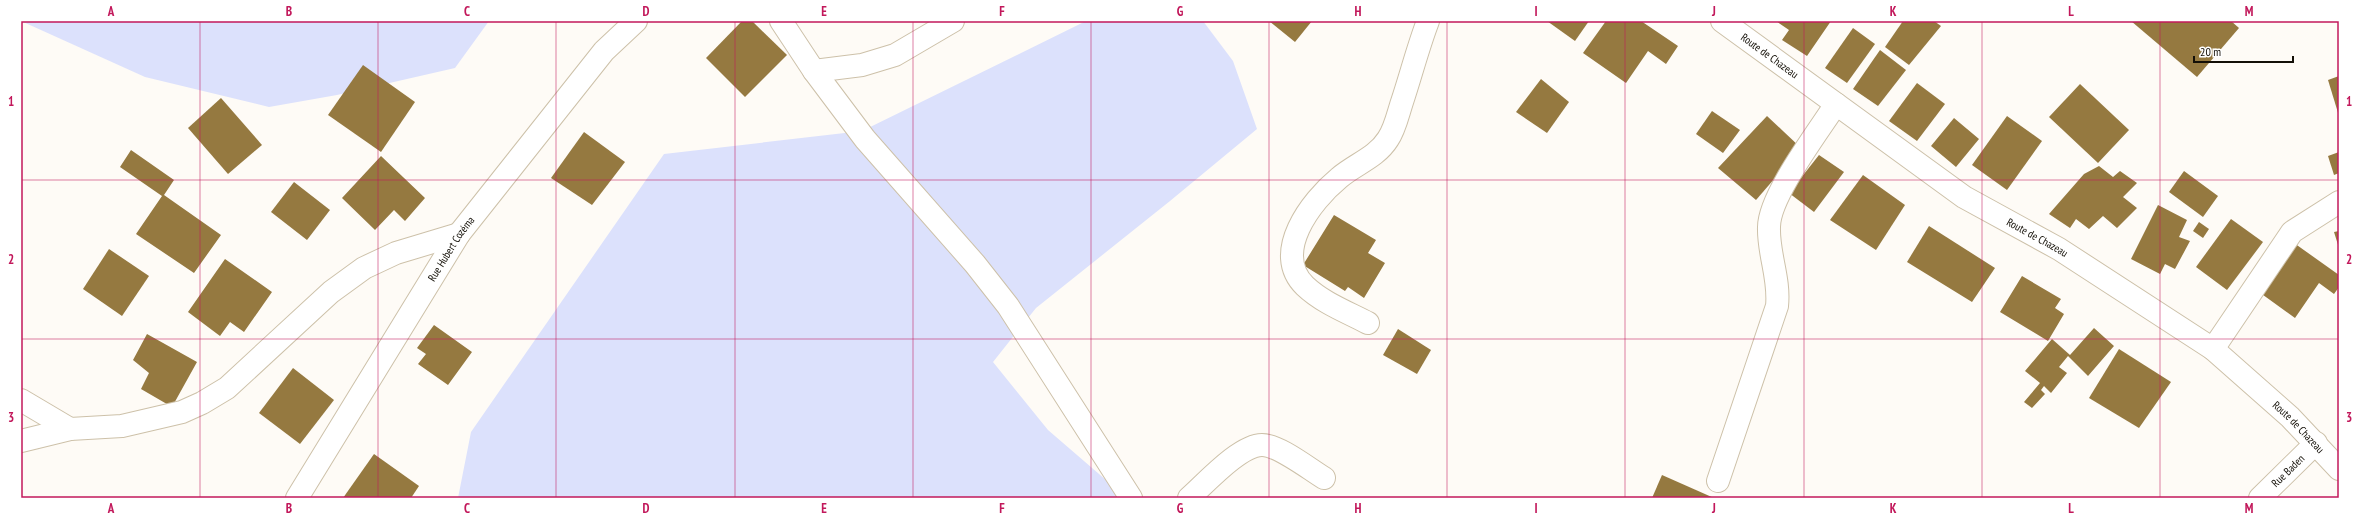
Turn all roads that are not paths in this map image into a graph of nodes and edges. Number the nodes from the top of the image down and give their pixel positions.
1 (636, 21) edge
2 (781, 21) edge
3 (953, 21) edge
4 (1428, 21) edge
5 (1722, 21) edge
6 (814, 71) junction
7 (1836, 104) junction
8 (2339, 202) edge
9 (459, 234) junction
10 (1368, 323) dead end
11 (2213, 349) junction
12 (21, 400) edge
13 (70, 429) junction
14 (21, 441) edge
15 (2316, 443) junction
16 (2339, 469) edge
17 (1324, 478) dead end
18 (1718, 481) dead end
19 (297, 498) edge
20 (1131, 498) edge
21 (1189, 498) edge
22 (2260, 498) edge

1 - 9 street, Rue Hubert Cozéma
2 - 6 street
3 - 6 street
4 - 10 street
5 - 7 street, Route de Chazeau
6 - 20 street
7 - 11 street, Route de Chazeau
7 - 18 street
8 - 11 street
9 - 13 street
9 - 19 street, Rue Hubert Cozéma
11 - 15 street, Route de Chazeau
12 - 13 street
13 - 14 street
15 - 16 street, Route de Chazeau
15 - 22 street, Rue Baden
17 - 21 street

